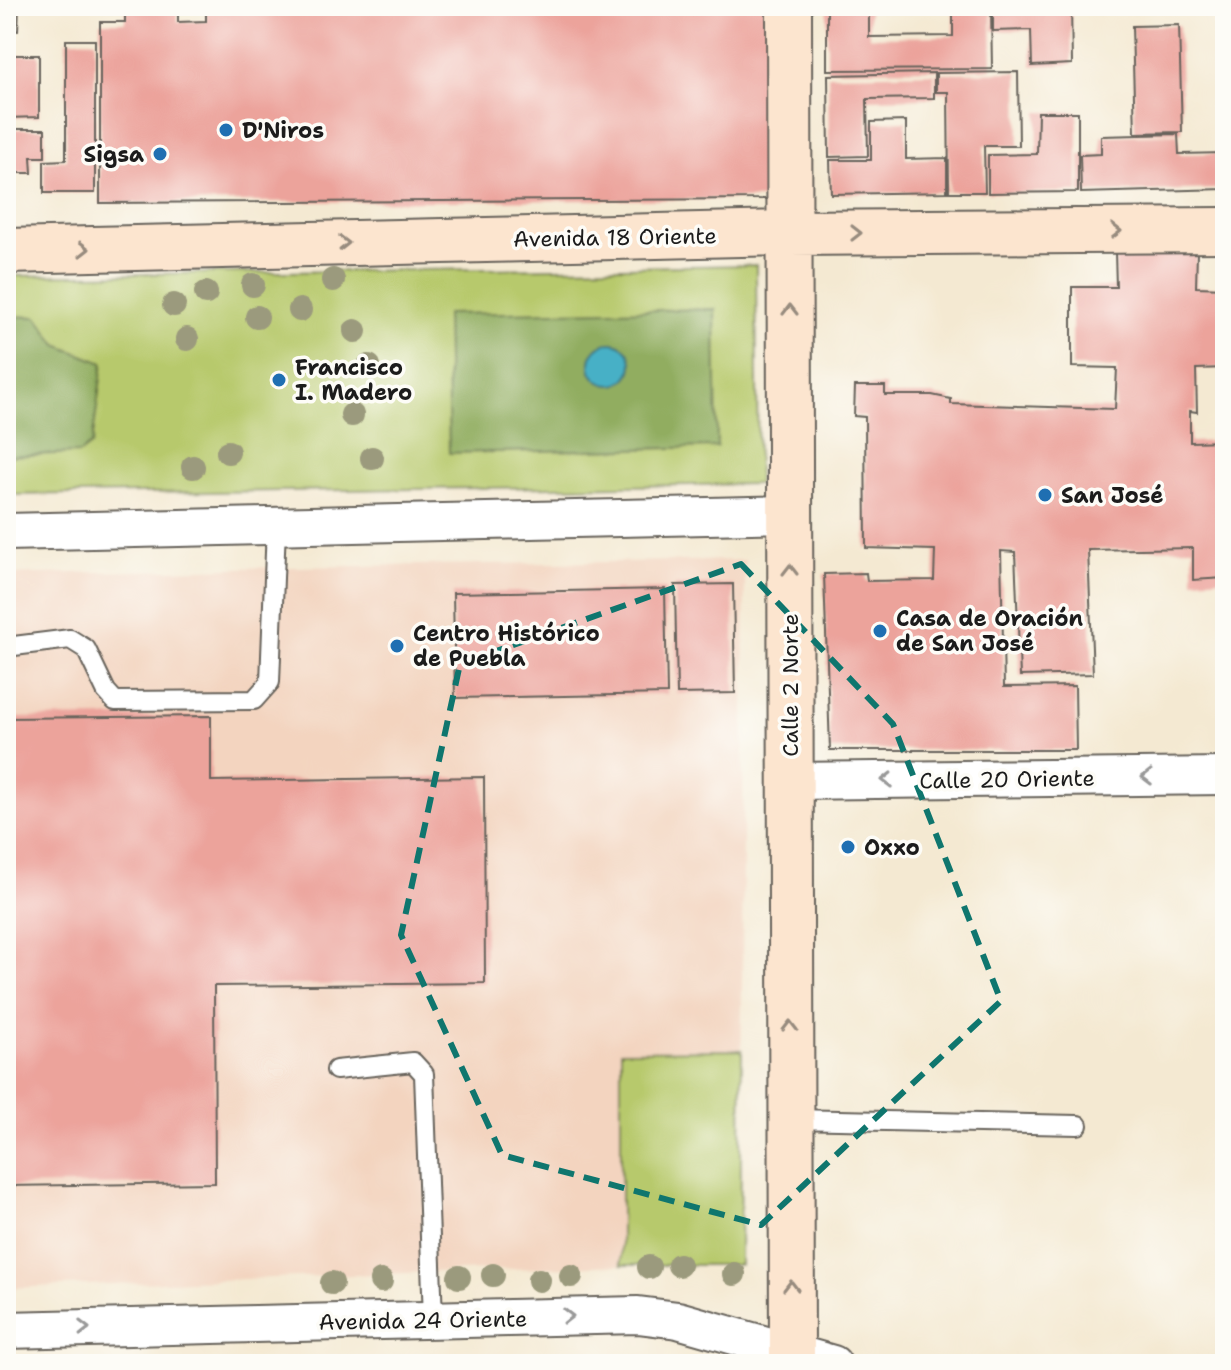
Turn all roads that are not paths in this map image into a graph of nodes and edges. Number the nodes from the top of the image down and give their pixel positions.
1 (789, 6) edge
2 (1225, 230) edge
3 (789, 233) junction
4 (6, 251) edge
5 (790, 514) junction
6 (276, 526) junction
7 (6, 532) edge
8 (6, 647) edge
9 (1225, 776) edge
10 (790, 781) junction
11 (336, 1070) dead end
12 (791, 1119) junction
13 (1078, 1125) dead end
14 (433, 1319) junction
15 (6, 1330) edge
16 (792, 1358) edge
17 (833, 1364) edge

1 - 3 street, Calle 2 Norte
3 -> 2 street, Avenida 18 Oriente
4 -> 3 street, Avenida 18 Oriente
5 -> 3 street, Calle 2 Norte
5 - 6 street
10 -> 5 street, Calle 2 Norte
6 - 7 street
6 - 8 lane
9 -> 10 street, Calle 20 Oriente
12 -> 10 street, Calle 2 Norte
11 - 14 lane
12 - 13 lane
16 -> 12 street, Calle 2 Norte
15 -> 14 street, Avenida 24 Oriente
14 -> 16 street, Avenida 24 Oriente
16 - 17 street, Avenida 24 Oriente

